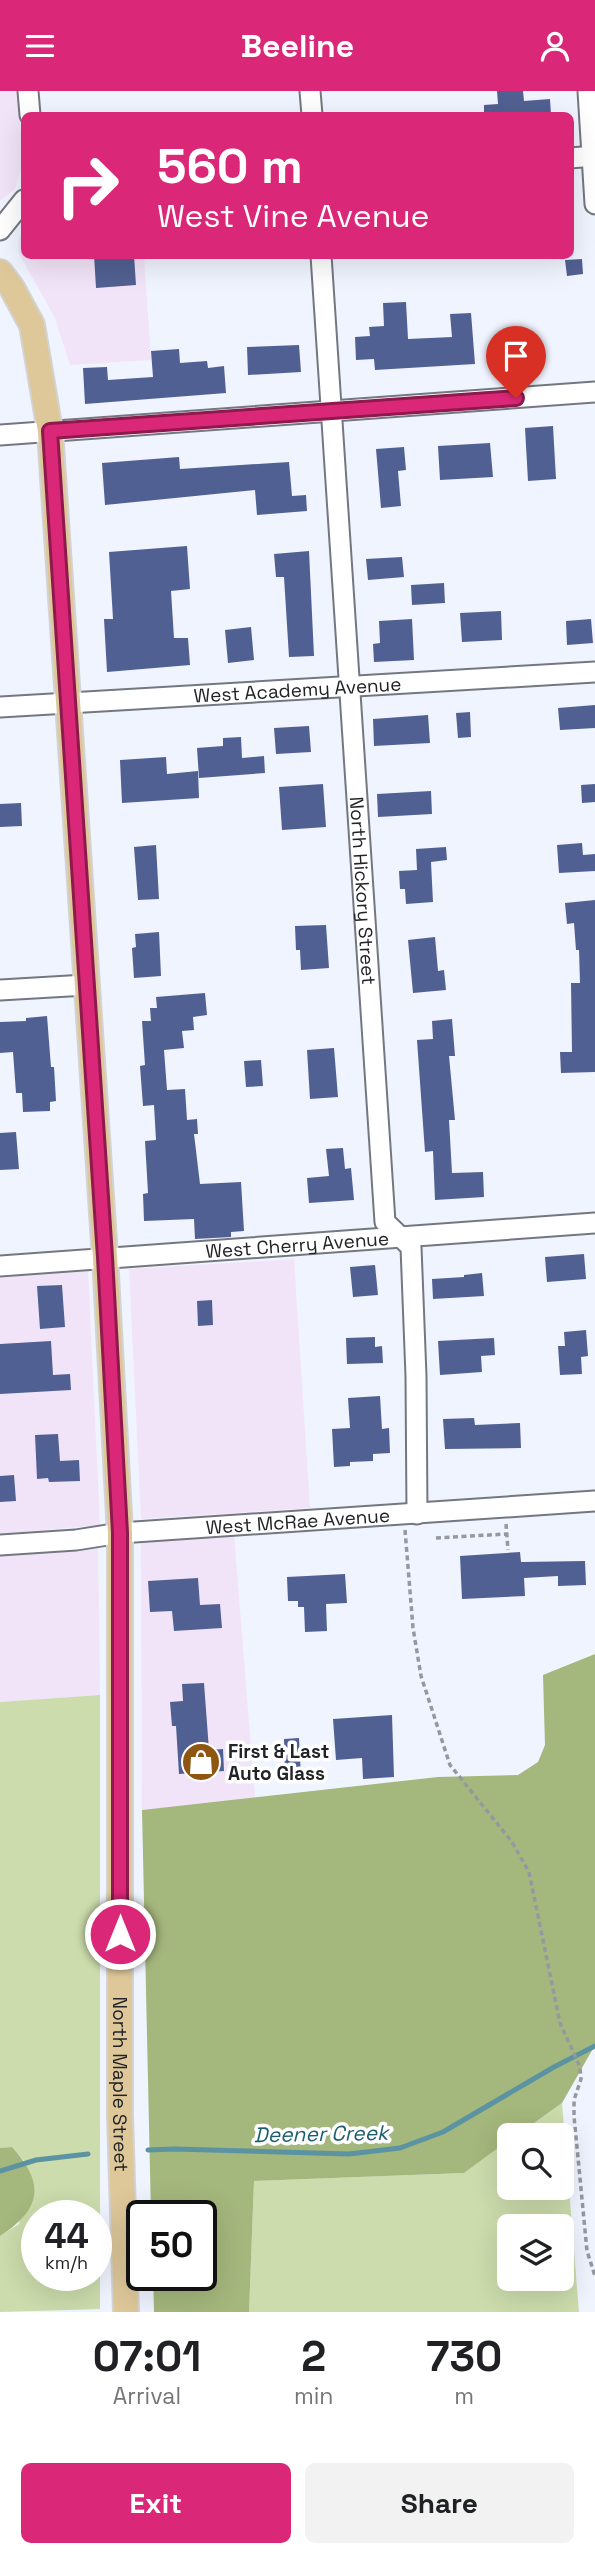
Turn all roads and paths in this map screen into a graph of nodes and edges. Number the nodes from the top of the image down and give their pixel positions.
1 (28, 91) edge
2 (310, 91) edge
3 (587, 91) edge
4 (30, 112) edge
5 (312, 112) edge
6 (593, 156) edge
7 (574, 158) edge
8 (21, 204) edge
9 (595, 204) edge
10 (0, 230) edge
11 (321, 259) edge
12 (0, 272) edge
13 (595, 392) edge
14 (331, 412) junction
15 (50, 431) junction
16 (0, 435) edge
17 (595, 672) edge
18 (350, 686) junction
19 (68, 701) junction
20 (0, 707) edge
21 (86, 985) junction
22 (0, 990) edge
23 (595, 1223) edge
24 (400, 1237) junction
25 (105, 1257) junction
26 (0, 1266) edge
27 (595, 1501) edge
28 (411, 1515) junction
29 (506, 1521) dead end
30 (120, 1533) junction
31 (507, 1534) junction
32 (436, 1538) dead end
33 (0, 1545) edge
34 (508, 1550) dead end
35 (595, 2276) edge
36 (126, 2312) edge

1 - 4 street
2 - 5 street
3 - 6 street
6 - 7 street
6 - 9 street
8 - 10 street
11 - 14 street, North Hickory Street
12 - 15 main road, North Maple Street
13 - 14 street
14 - 15 street
14 - 18 street, North Hickory Street
15 - 16 street
15 - 19 main road, North Maple Street
17 - 18 street, West Academy Avenue
18 - 19 street, West Academy Avenue
18 - 24 street, North Hickory Street
19 - 20 street, West Academy Avenue
19 - 21 main road, North Maple Street
21 - 22 street
21 - 25 main road, North Maple Street
23 - 24 street, West Cherry Avenue
24 - 25 street, West Cherry Avenue
24 - 28 street, North Hickory Street
25 - 26 street, West Cherry Avenue
25 - 30 main road, North Maple Street
27 - 28 street, West McRae Avenue
28 - 30 street, West McRae Avenue
28 - 35 path
29 - 31 path
30 - 33 street, West McRae Avenue
30 - 36 main road, North Maple Street
31 - 32 path
31 - 34 path

